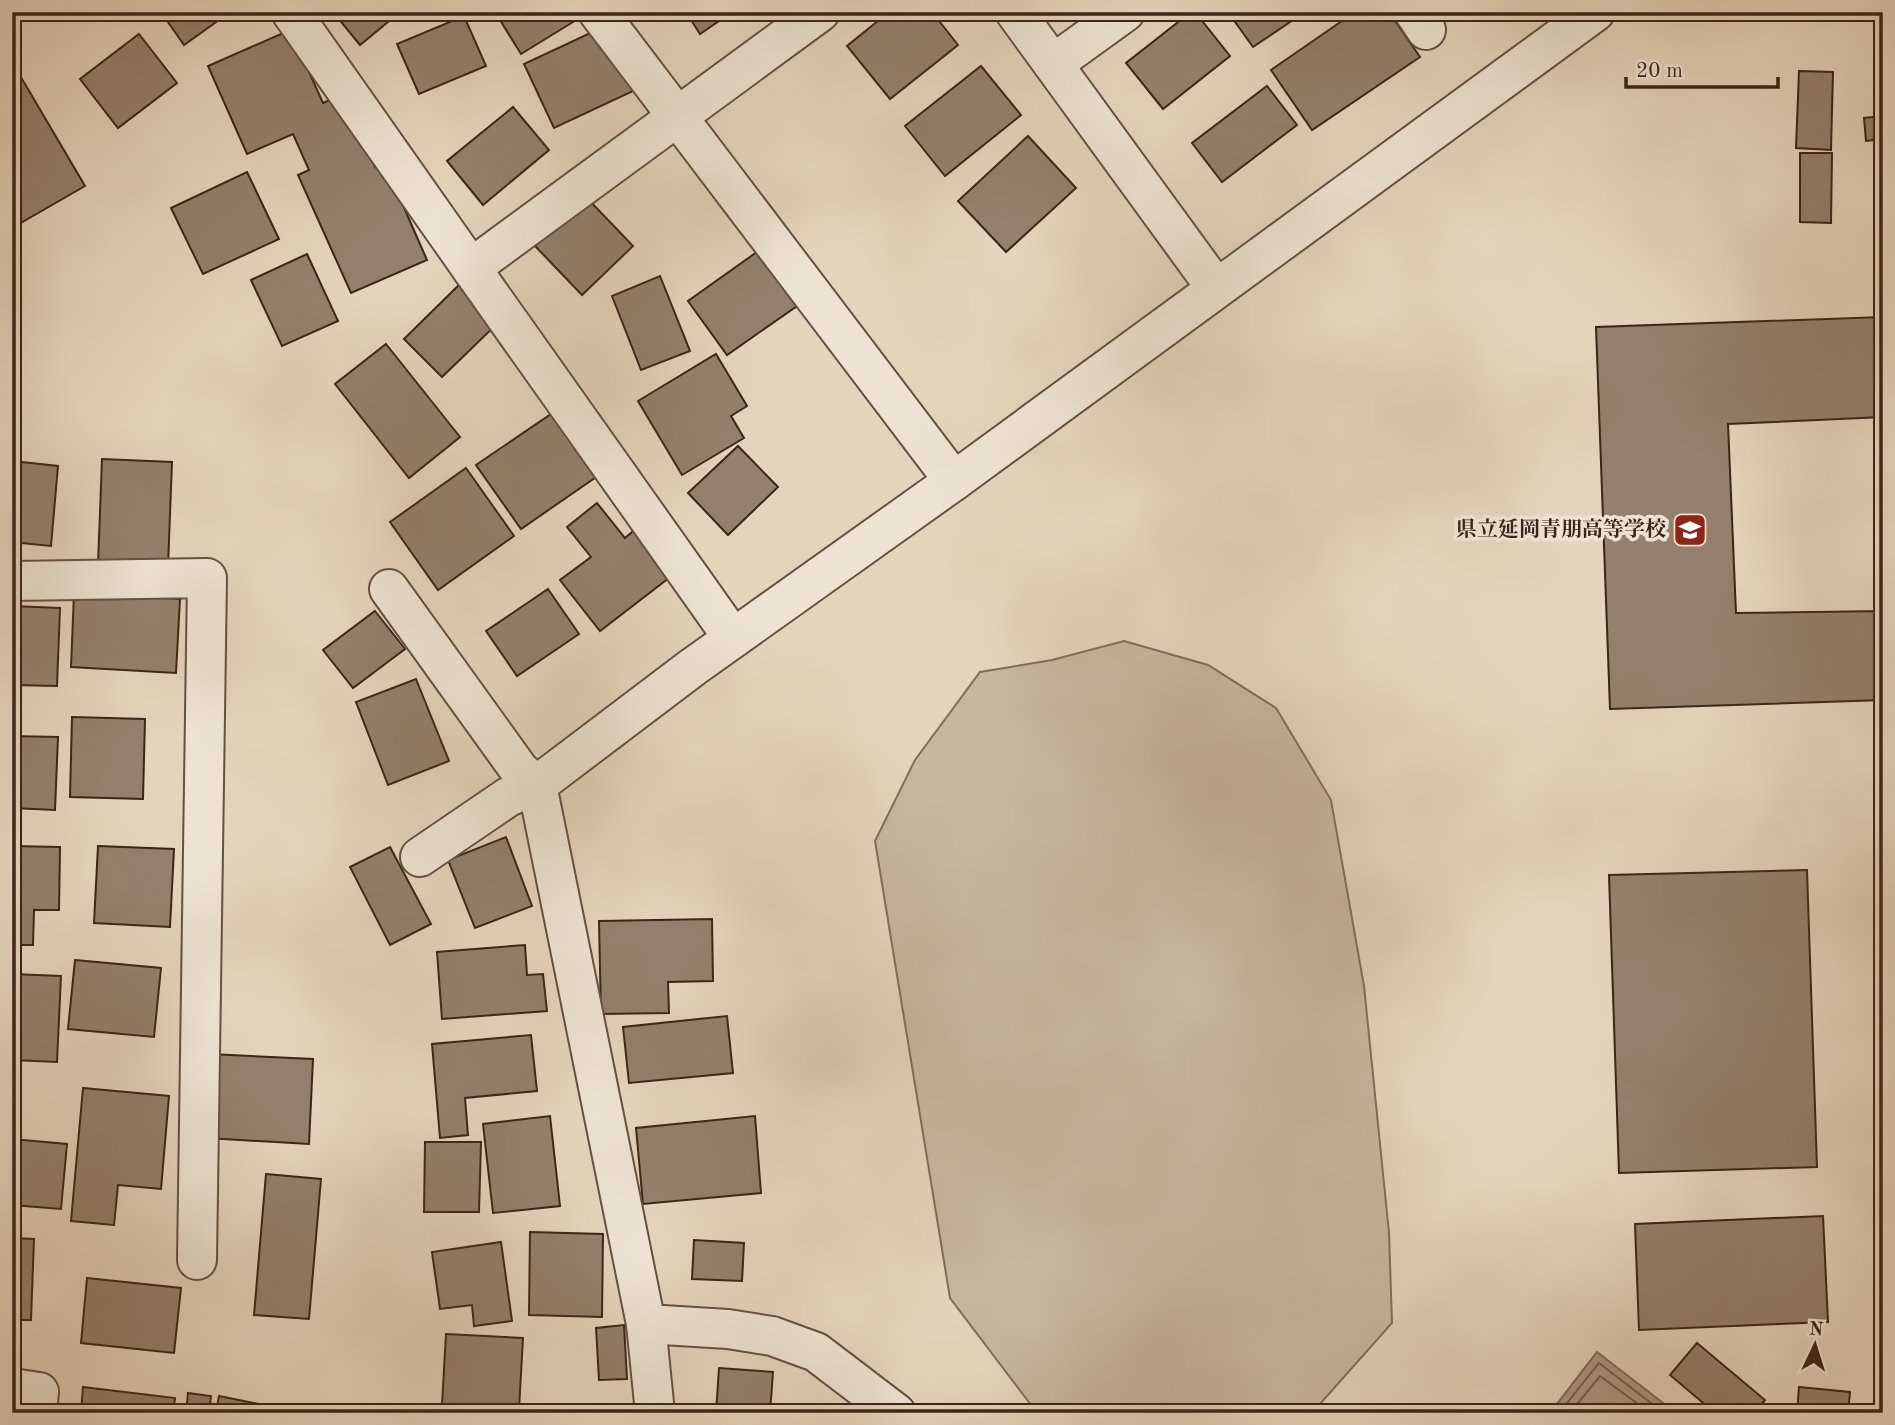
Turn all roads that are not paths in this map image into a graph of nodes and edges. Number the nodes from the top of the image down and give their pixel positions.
1 (291, 12) edge
2 (598, 12) edge
3 (820, 12) edge
4 (1015, 12) edge
5 (1125, 12) edge
6 (1595, 12) edge
7 (1053, 64) junction
8 (678, 117) junction
9 (471, 268) junction
10 (1216, 288) junction
11 (954, 481) junction
12 (12, 581) edge
13 (389, 589) dead end
14 (733, 638) junction
15 (537, 785) junction
16 (421, 857) dead end
17 (197, 1260) dead end
18 (646, 1324) junction
19 (12, 1388) edge
20 (37, 1413) edge
21 (655, 1413) edge
22 (896, 1413) edge

1 - 9 street
2 - 8 street
3 - 8 street
4 - 7 street
5 - 7 street
6 - 10 street
7 - 10 street
8 - 9 street
8 - 11 street
9 - 14 street
10 - 11 street
11 - 14 street
12 - 17 street
13 - 15 street
14 - 15 street
15 - 16 street
15 - 18 street
18 - 21 street
18 - 22 street
19 - 20 street

